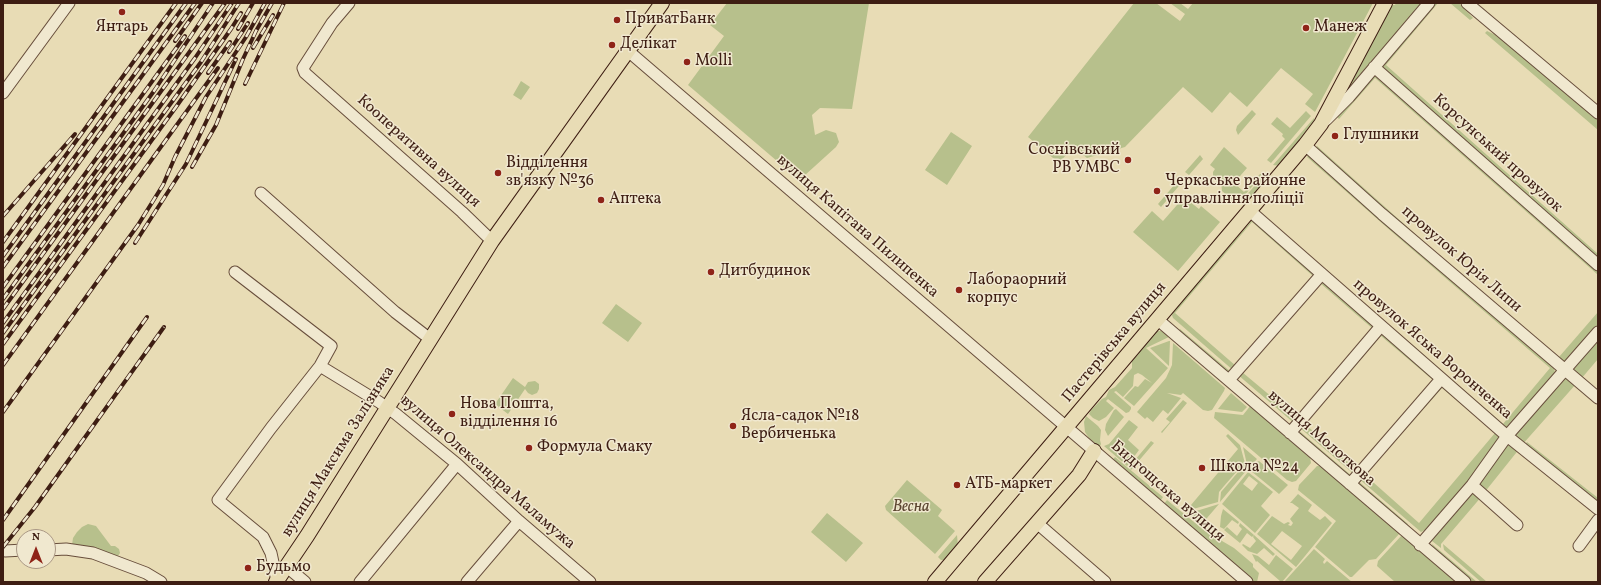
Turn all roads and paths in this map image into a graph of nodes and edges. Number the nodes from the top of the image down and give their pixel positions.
1 (69, 3) edge
2 (350, 3) edge
3 (662, 3) edge
4 (1385, 3) edge
5 (1429, 3) edge
6 (1467, 3) edge
7 (627, 50) junction
8 (1374, 67) junction
9 (3, 93) edge
10 (1598, 113) edge
11 (1321, 124) junction
12 (1305, 145) junction
13 (261, 193) dead end
14 (1250, 211) junction
15 (492, 241) junction
16 (1598, 265) edge
17 (235, 272) dead end
18 (1321, 275) junction
19 (1157, 319) junction
20 (1381, 326) junction
21 (1598, 332) edge
22 (430, 339) junction
23 (320, 366) junction
24 (1565, 370) junction
25 (1442, 379) junction
26 (1229, 380) junction
27 (1598, 398) edge
28 (387, 407) junction
29 (1067, 427) junction
30 (1290, 433) junction
31 (1507, 436) junction
32 (1094, 451) junction
33 (457, 464) junction
34 (1350, 484) junction
35 (1472, 485) junction
36 (1598, 509) edge
37 (1598, 520) edge
38 (519, 521) junction
39 (1036, 524) junction
40 (1517, 525) dead end
41 (1420, 545) junction
42 (1579, 546) dead end
43 (16, 550) edge
44 (56, 550) edge
45 (5, 551) dead end
46 (287, 566) junction
47 (577, 578) edge
48 (276, 581) edge
49 (161, 582) edge
50 (305, 582) edge
51 (360, 582) edge
52 (467, 582) edge
53 (590, 582) edge
54 (934, 582) edge
55 (985, 582) edge
56 (1105, 582) edge
57 (1248, 582) edge
58 (1465, 582) edge

1 - 9 street
2 - 15 street, Кооперативна вулиця
3 - 7 main road, вулиця Максима Залізняка
4 - 11 main road, Пастерівська вулиця
5 - 8 street, Пастерівська вулиця
6 - 10 street
7 - 15 main road, вулиця Максима Залізняка
7 - 29 street, вулиця Капітана Пилипенка
8 - 11 street, Пастерівська вулиця
8 - 16 street, Корсунський провулок
11 - 12 main road, Пастерівська вулиця
12 - 14 main road, Пастерівська вулиця
12 - 24 street, провулок Юрія Липи
13 - 22 street
14 - 18 street, провулок Яська Воронченка
14 - 19 main road, Пастерівська вулиця
15 - 22 main road, вулиця Максима Залізняка
17 - 23 street
18 - 20 street, провулок Яська Воронченка
18 - 26 street
19 - 26 street, вулиця Молоткова
19 - 29 main road, Пастерівська вулиця
20 - 25 street, провулок Яська Воронченка
20 - 30 street
21 - 24 street
22 - 28 main road, вулиця Максима Залізняка
23 - 28 street, вулиця Олександра Маламужа
23 - 48 street
24 - 27 street, провулок Юрія Липи
24 - 31 street
25 - 31 street, провулок Яська Воронченка
25 - 34 street
26 - 30 street, вулиця Молоткова
28 - 33 street, вулиця Олександра Маламужа
28 - 46 main road, вулиця Максима Залізняка
29 - 32 street, Бидгощська вулиця
29 - 54 main road, Пастерівська вулиця
30 - 34 street, вулиця Молоткова
31 - 35 street
31 - 36 street, провулок Яська Воронченка
32 - 39 main road
32 - 57 street, Бидгощська вулиця
33 - 38 street, вулиця Олександра Маламужа
33 - 51 street
34 - 41 street, вулиця Молоткова
35 - 40 street
35 - 41 street
37 - 42 street
38 - 47 street, вулиця Олександра Маламужа
38 - 52 street
39 - 55 main road
39 - 56 street
41 - 58 street, вулиця Молоткова
43 - 45 street
44 - 49 street
46 - 48 main road, вулиця Максима Залізняка
46 - 50 street
47 - 53 street, вулиця Олександра Маламужа

